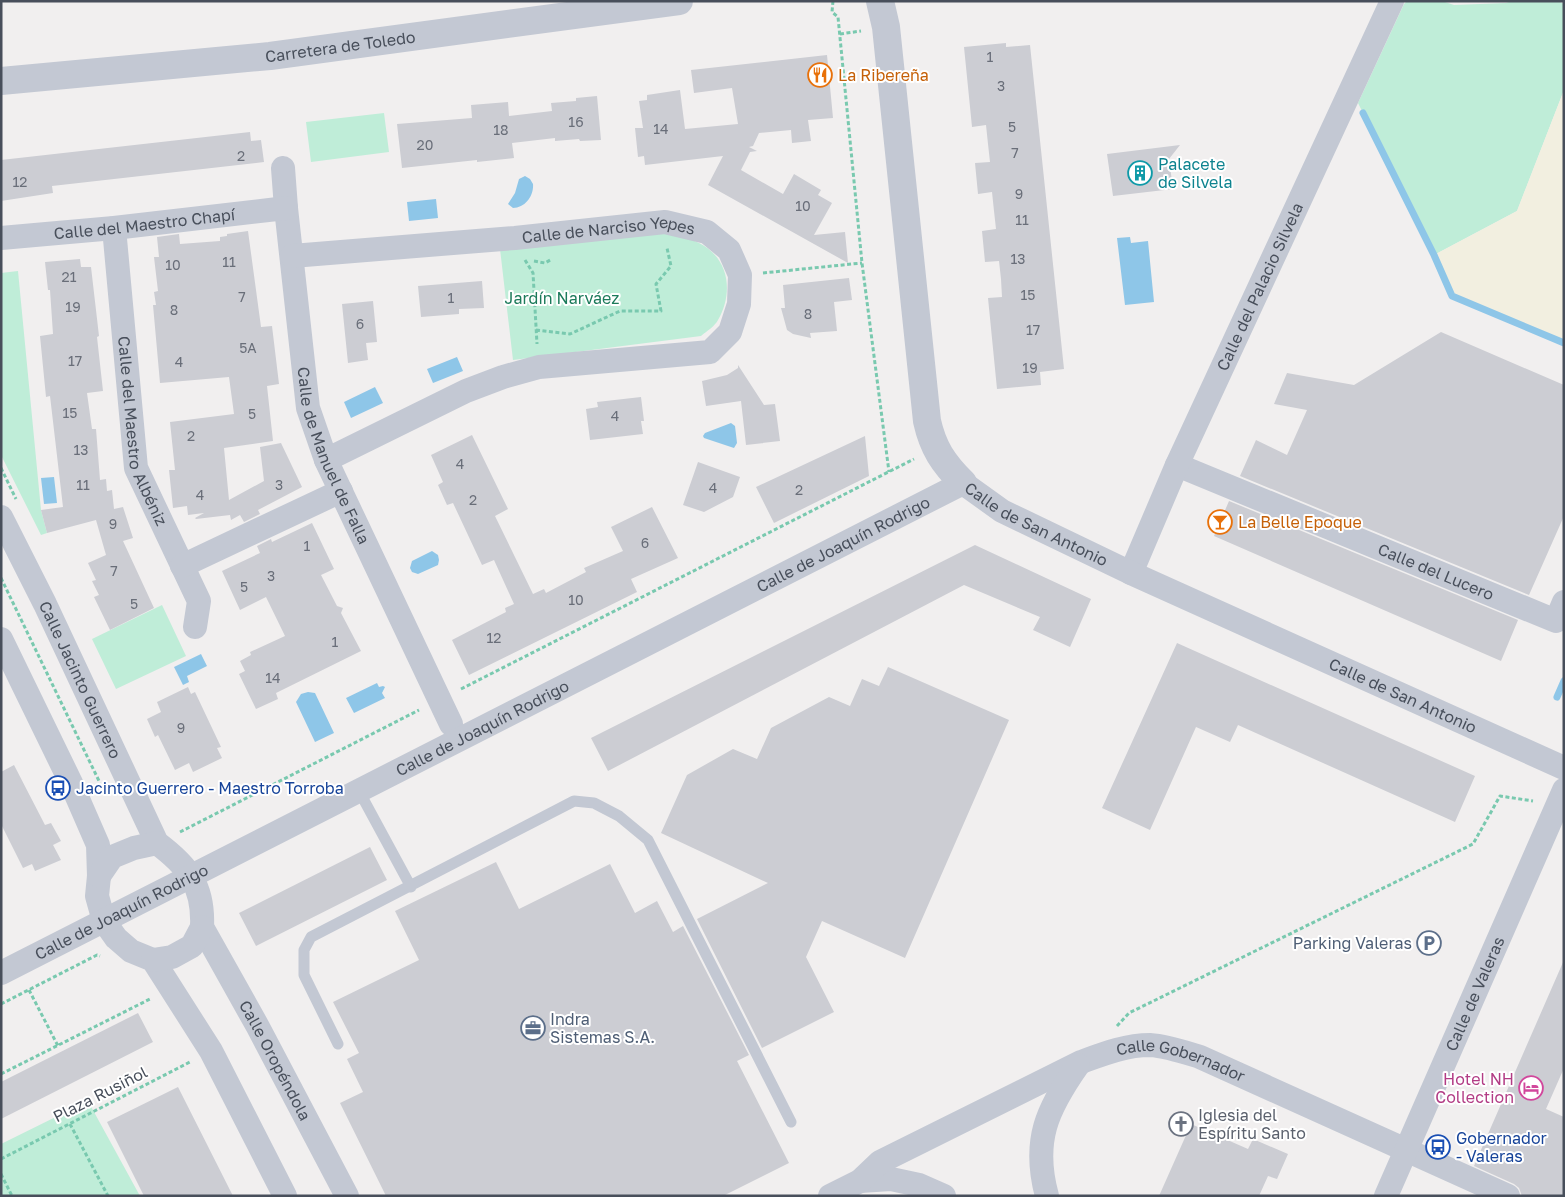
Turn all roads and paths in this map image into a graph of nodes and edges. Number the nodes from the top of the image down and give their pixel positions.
1 (679, 1) edge
2 (833, 1) edge
3 (880, 1) edge
4 (1392, 1) edge
5 (2, 76) edge
6 (284, 168) dead end
7 (286, 208) junction
8 (114, 228) junction
9 (1, 238) edge
10 (515, 238) junction
11 (657, 247) dead end
12 (292, 256) junction
13 (553, 258) dead end
14 (525, 260) junction
15 (862, 263) junction
16 (740, 275) junction
17 (536, 330) junction
18 (539, 367) junction
19 (935, 448) junction
20 (326, 460) junction
21 (1178, 465) junction
22 (889, 472) junction
23 (962, 484) junction
24 (340, 491) junction
25 (1, 517) edge
26 (182, 566) junction
27 (1131, 573) junction
28 (1, 578) edge
29 (1560, 612) edge
30 (195, 626) dead end
31 (1, 638) edge
32 (440, 700) junction
33 (451, 724) junction
34 (478, 730) junction
35 (440, 750) junction
36 (1564, 768) edge
37 (103, 789) dead end
38 (1564, 790) edge
39 (360, 791) junction
40 (1534, 801) dead end
41 (157, 843) junction
42 (99, 876) junction
43 (191, 876) junction
44 (411, 886) junction
45 (104, 921) junction
46 (202, 926) junction
47 (105, 956) dead end
48 (153, 960) junction
49 (1, 973) edge
50 (29, 990) junction
51 (149, 992) dead end
52 (1, 1004) edge
53 (1115, 1027) dead end
54 (338, 1044) dead end
55 (58, 1046) junction
56 (211, 1051) junction
57 (1081, 1062) junction
58 (1, 1074) edge
59 (791, 1122) dead end
60 (70, 1124) junction
61 (1407, 1150) junction
62 (1, 1159) edge
63 (1, 1174) edge
64 (843, 1191) edge
65 (12, 1196) edge
66 (108, 1196) edge
67 (285, 1196) edge
68 (346, 1196) edge
69 (944, 1196) edge
70 (1047, 1196) edge
71 (1386, 1196) edge
72 (1508, 1196) edge

1 - 5 street, Carretera de Toledo
2 - 15 path
3 - 19 street, Calle de San Antonio
4 - 21 street, Calle del Palacio Silvela
6 - 7 street, Calle de Manuel de Falla
7 - 8 street, Calle del Maestro Chapí
7 - 12 street, Calle de Manuel de Falla
8 - 9 street, Calle del Maestro Chapí
8 - 26 street, Calle del Maestro Albéniz
10 - 12 street, Calle de Narciso Yepes
10 - 14 path
10 - 16 street, Calle de Narciso Yepes
11 - 17 path
12 - 20 street, Calle de Manuel de Falla
13 - 14 path
14 - 17 path
15 - 16 path
15 - 22 path
16 - 18 street, Calle de Narciso Yepes
17 - 18 path
18 - 20 street, Calle de Narciso Yepes
19 - 22 path
19 - 23 street, Calle de San Antonio
20 - 24 street, Calle de Manuel de Falla
21 - 27 street, Calle del Palacio Silvela
21 - 29 street, Calle del Lucero
22 - 32 path
23 - 27 street, Calle de San Antonio
23 - 34 street, Calle de Joaquín Rodrigo
24 - 26 street
24 - 32 street, Calle de Manuel de Falla
25 - 41 street, Calle Jacinto Guerrero
26 - 30 street, Calle del Maestro Albéniz
27 - 36 street, Calle de San Antonio
28 - 37 path
31 - 42 street
32 - 33 street, Calle de Manuel de Falla
32 - 41 path
33 - 34 street
33 - 35 street
34 - 35 street, Calle de Joaquín Rodrigo
35 - 39 street, Calle de Joaquín Rodrigo
38 - 61 street, Calle de Valeras
39 - 43 street, Calle de Joaquín Rodrigo
39 - 44 lane
40 - 53 path
41 - 42 street
41 - 43 street, Calle Jacinto Guerrero
42 - 45 street
43 - 45 street, Calle de Joaquín Rodrigo
43 - 46 street, Calle Oropéndola
44 - 54 lane
44 - 59 lane
45 - 48 street
45 - 49 street, Calle de Joaquín Rodrigo
46 - 48 street
46 - 68 street, Calle Oropéndola
47 - 50 path
48 - 56 street
50 - 52 path
50 - 55 path
51 - 55 path
55 - 58 path
56 - 60 path, Plaza Rusiñol
56 - 67 street
57 - 61 street, Calle Gobernador
57 - 64 street, Calle Gobernador
57 - 70 street
60 - 62 path, Plaza Rusiñol
60 - 66 path
61 - 71 street, Calle de Valeras
61 - 72 street, Calle Gobernador
63 - 65 path
64 - 69 street

